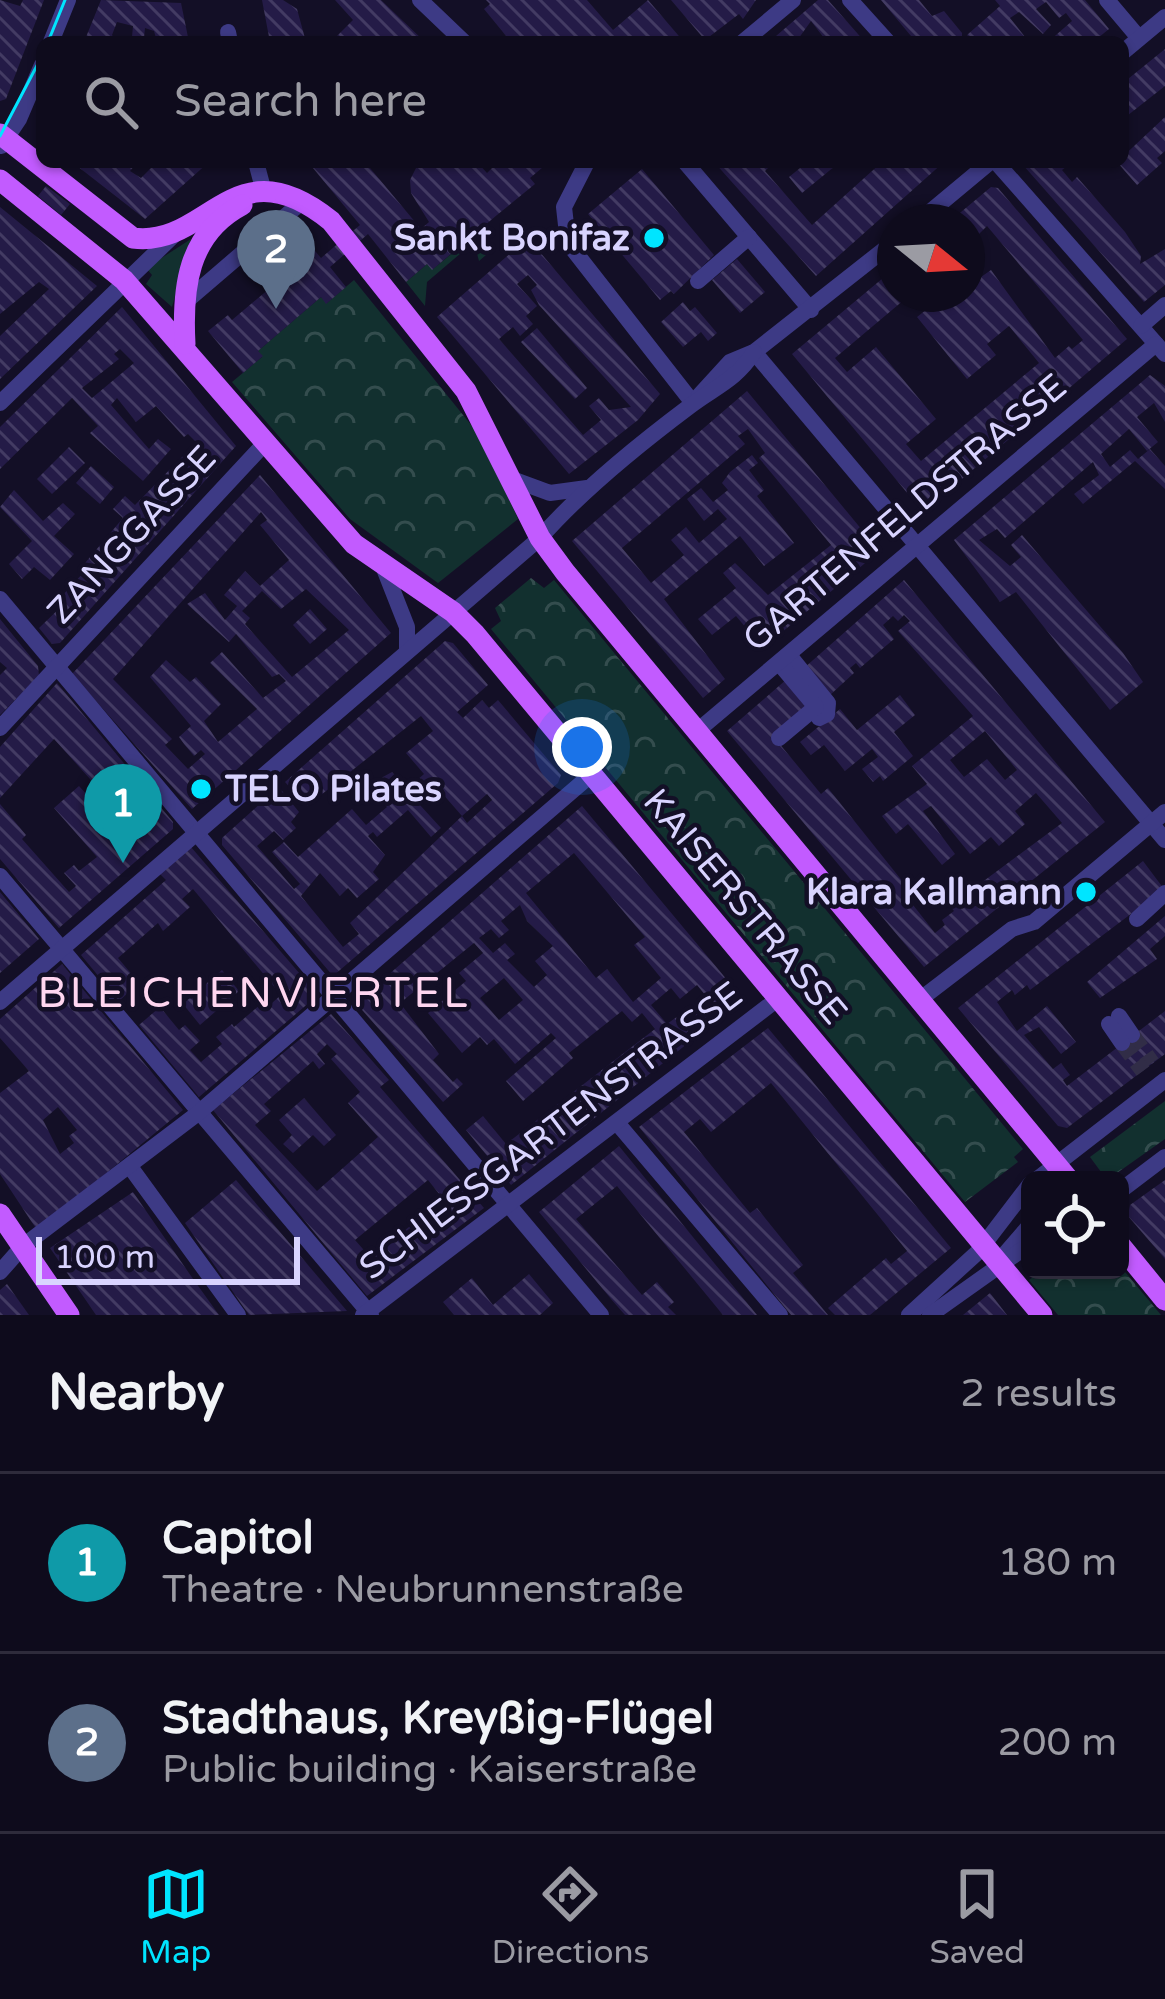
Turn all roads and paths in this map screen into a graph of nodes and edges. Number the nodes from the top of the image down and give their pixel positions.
1 (420, 0) edge
2 (850, 0) edge
3 (1107, 0) edge
4 (781, 3) edge
5 (66, 5) edge
6 (1165, 17) edge
7 (53, 36) edge
8 (458, 36) edge
9 (748, 36) edge
10 (883, 36) edge
11 (1139, 38) junction
12 (1129, 47) edge
13 (36, 76) edge
14 (2, 139) edge
15 (36, 166) edge
16 (39, 168) edge
17 (258, 168) edge
18 (584, 168) edge
19 (690, 168) edge
20 (985, 168) edge
21 (998, 168) edge
22 (0, 180) edge
23 (264, 192) junction
24 (303, 201) junction
25 (940, 204) edge
26 (189, 220) junction
27 (749, 237) junction
28 (877, 256) edge
29 (124, 280) junction
30 (698, 281) dead end
31 (183, 304) junction
32 (1165, 305) edge
33 (811, 310) junction
34 (1141, 326) junction
35 (185, 344) junction
36 (1161, 349) edge
37 (754, 352) junction
38 (694, 403) junction
39 (0, 404) edge
40 (266, 442) junction
41 (512, 479) junction
42 (604, 479) junction
43 (540, 538) junction
44 (913, 547) junction
45 (383, 566) junction
46 (0, 599) edge
47 (453, 612) junction
48 (407, 650) junction
49 (784, 659) junction
50 (56, 666) junction
51 (819, 718) dead end
52 (0, 728) edge
53 (697, 732) junction
54 (779, 738) dead end
55 (592, 774) junction
56 (1158, 817) edge
57 (195, 832) junction
58 (1165, 840) edge
59 (0, 876) edge
60 (1165, 893) edge
61 (1136, 919) dead end
62 (62, 950) junction
63 (334, 997) junction
64 (779, 998) junction
65 (918, 1001) junction
66 (0, 1002) edge
67 (1114, 1020) dead end
68 (1127, 1039) tunnel mouth
69 (1148, 1067) tunnel mouth
70 (1162, 1082) edge
71 (196, 1114) junction
72 (618, 1124) junction
73 (1165, 1156) edge
74 (130, 1168) junction
75 (1057, 1171) edge
76 (1064, 1171) edge
77 (1129, 1184) edge
78 (1021, 1202) edge
79 (510, 1208) junction
80 (0, 1214) edge
81 (1021, 1232) edge
82 (23, 1246) junction
83 (1021, 1246) edge
84 (990, 1255) junction
85 (1129, 1256) edge
86 (0, 1273) edge
87 (1165, 1300) edge
88 (368, 1314) edge
89 (69, 1315) edge
90 (238, 1315) edge
91 (601, 1315) edge
92 (780, 1315) edge
93 (909, 1315) edge
94 (930, 1315) edge
95 (1042, 1315) edge

1 - 8 street
2 - 10 street
3 - 11 street
4 - 9 street
5 - 7 street
6 - 11 street
11 - 12 street
13 - 14 street
14 - 15 main road
16 - 26 main road
17 - 23 street
18 - 38 street
19 - 27 street
20 - 25 street
21 - 34 street
22 - 29 main road, KAISERSTRASSE
23 - 24 main road, KAISERSTRASSE
23 - 26 main road
23 - 31 main road
24 - 31 street
24 - 41 main road, KAISERSTRASSE
26 - 29 street
27 - 30 street
27 - 33 street
28 - 33 street
29 - 35 main road, KAISERSTRASSE
29 - 39 street
31 - 35 main road
32 - 34 street
33 - 37 street
34 - 36 street
35 - 40 main road, KAISERSTRASSE
36 - 44 street, GARTENFELDSTRASSE
37 - 38 street
37 - 44 street
38 - 42 street
40 - 45 main road, KAISERSTRASSE
40 - 50 street, ZANGGASSE
41 - 42 street
41 - 43 main road, KAISERSTRASSE
42 - 43 street
43 - 47 street
43 - 53 main road, KAISERSTRASSE
44 - 49 street, GARTENFELDSTRASSE
44 - 56 street
45 - 47 main road, KAISERSTRASSE
45 - 48 street, KAISERSTRASSE
46 - 50 street
47 - 48 street
47 - 55 main road, KAISERSTRASSE
48 - 57 street
49 - 51 street
49 - 53 street, GARTENFELDSTRASSE
49 - 54 street
50 - 52 street, ZANGGASSE
50 - 57 street
53 - 65 main road, KAISERSTRASSE
55 - 63 street
55 - 64 main road, KAISERSTRASSE
56 - 58 street
56 - 65 street
57 - 62 street
57 - 63 street
59 - 62 street
60 - 61 street
62 - 66 street
62 - 71 street
63 - 71 street
63 - 79 street
64 - 72 street, SCHIESSGARTENSTRASSE
64 - 84 main road, KAISERSTRASSE
65 - 75 main road, KAISERSTRASSE
67 - 68 street
69 - 70 street
70 - 76 street
71 - 74 street
71 - 88 street
72 - 79 street, SCHIESSGARTENSTRASSE
72 - 92 street
73 - 77 street
74 - 82 street
74 - 90 street
78 - 84 street
79 - 88 street, SCHIESSGARTENSTRASSE
79 - 91 street
80 - 82 main road
81 - 84 street
82 - 86 street
82 - 89 main road
83 - 84 street
84 - 93 street
84 - 94 street
84 - 95 main road, KAISERSTRASSE
85 - 87 main road

